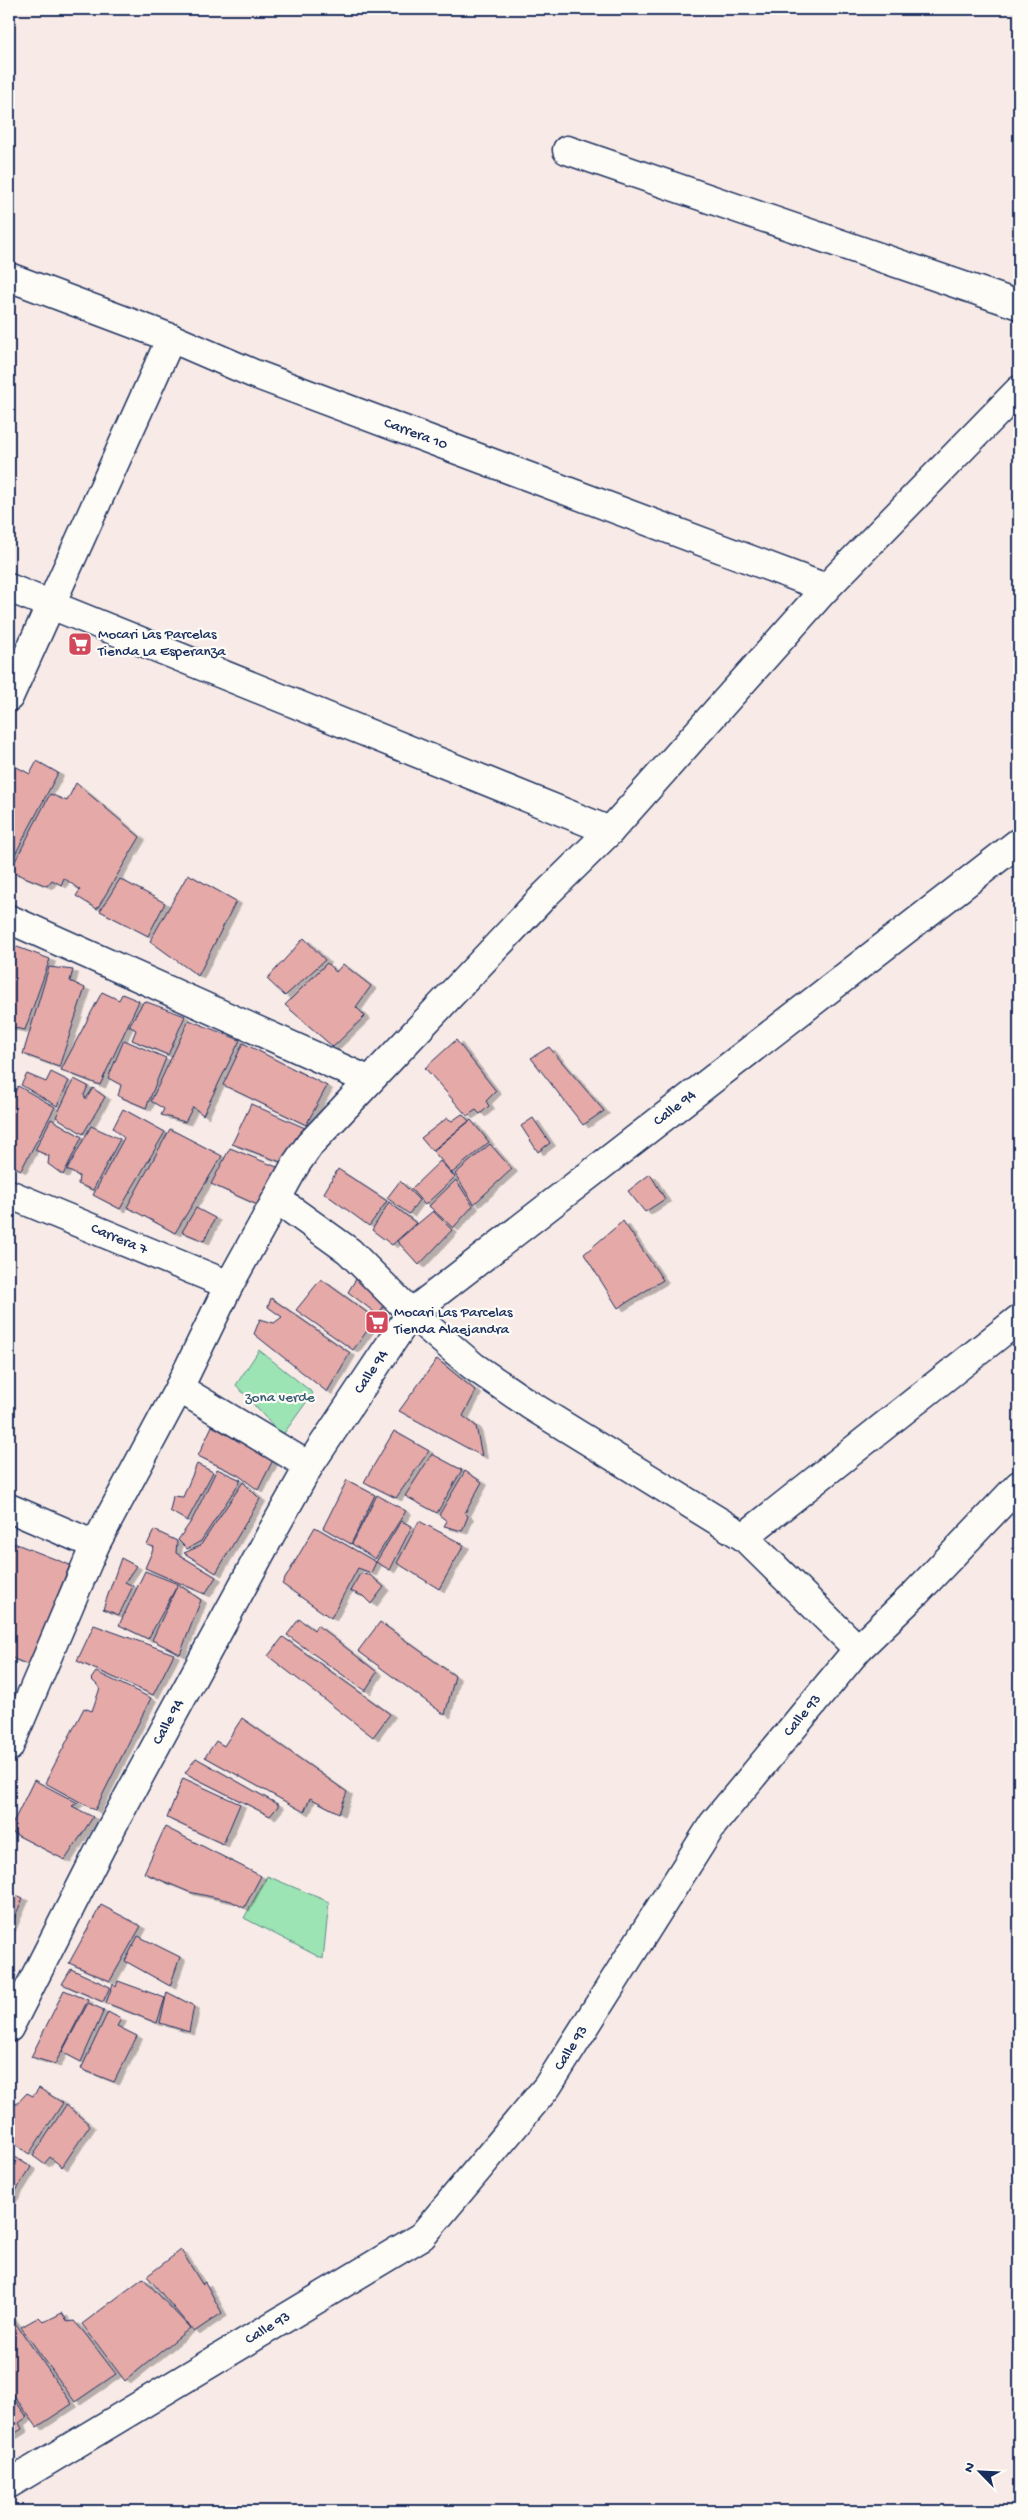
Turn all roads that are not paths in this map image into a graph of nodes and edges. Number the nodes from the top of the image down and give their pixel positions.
1 (566, 150) dead end
2 (9, 276) edge
3 (1019, 304) edge
4 (171, 338) junction
5 (1019, 390) edge
6 (9, 588) edge
7 (826, 588) junction
8 (51, 607) junction
9 (9, 697) edge
10 (610, 831) junction
11 (1019, 842) edge
12 (9, 919) edge
13 (368, 1080) junction
14 (9, 1194) edge
15 (278, 1200) junction
16 (229, 1286) junction
17 (411, 1313) junction
18 (1019, 1318) edge
19 (179, 1388) junction
20 (310, 1466) junction
21 (1019, 1485) edge
22 (9, 1508) edge
23 (744, 1537) junction
24 (95, 1546) junction
25 (858, 1649) junction
26 (9, 1747) edge
27 (9, 2028) edge
28 (9, 2484) edge

1 - 3 street
2 - 4 street, Carrera 10
4 - 7 street, Carrera 10
4 - 8 street
5 - 7 street
6 - 8 street
7 - 10 street
8 - 9 street
8 - 10 street
10 - 13 street
11 - 17 street, Calle 94
12 - 13 street
13 - 15 street
14 - 16 street, Carrera 7
15 - 16 street
15 - 17 street
16 - 19 street
17 - 20 street, Calle 94
17 - 23 street
18 - 23 street
19 - 20 street
19 - 24 street
20 - 27 street, Calle 94
21 - 25 street, Calle 93
22 - 24 street
23 - 25 street
24 - 26 street
25 - 28 street, Calle 93

